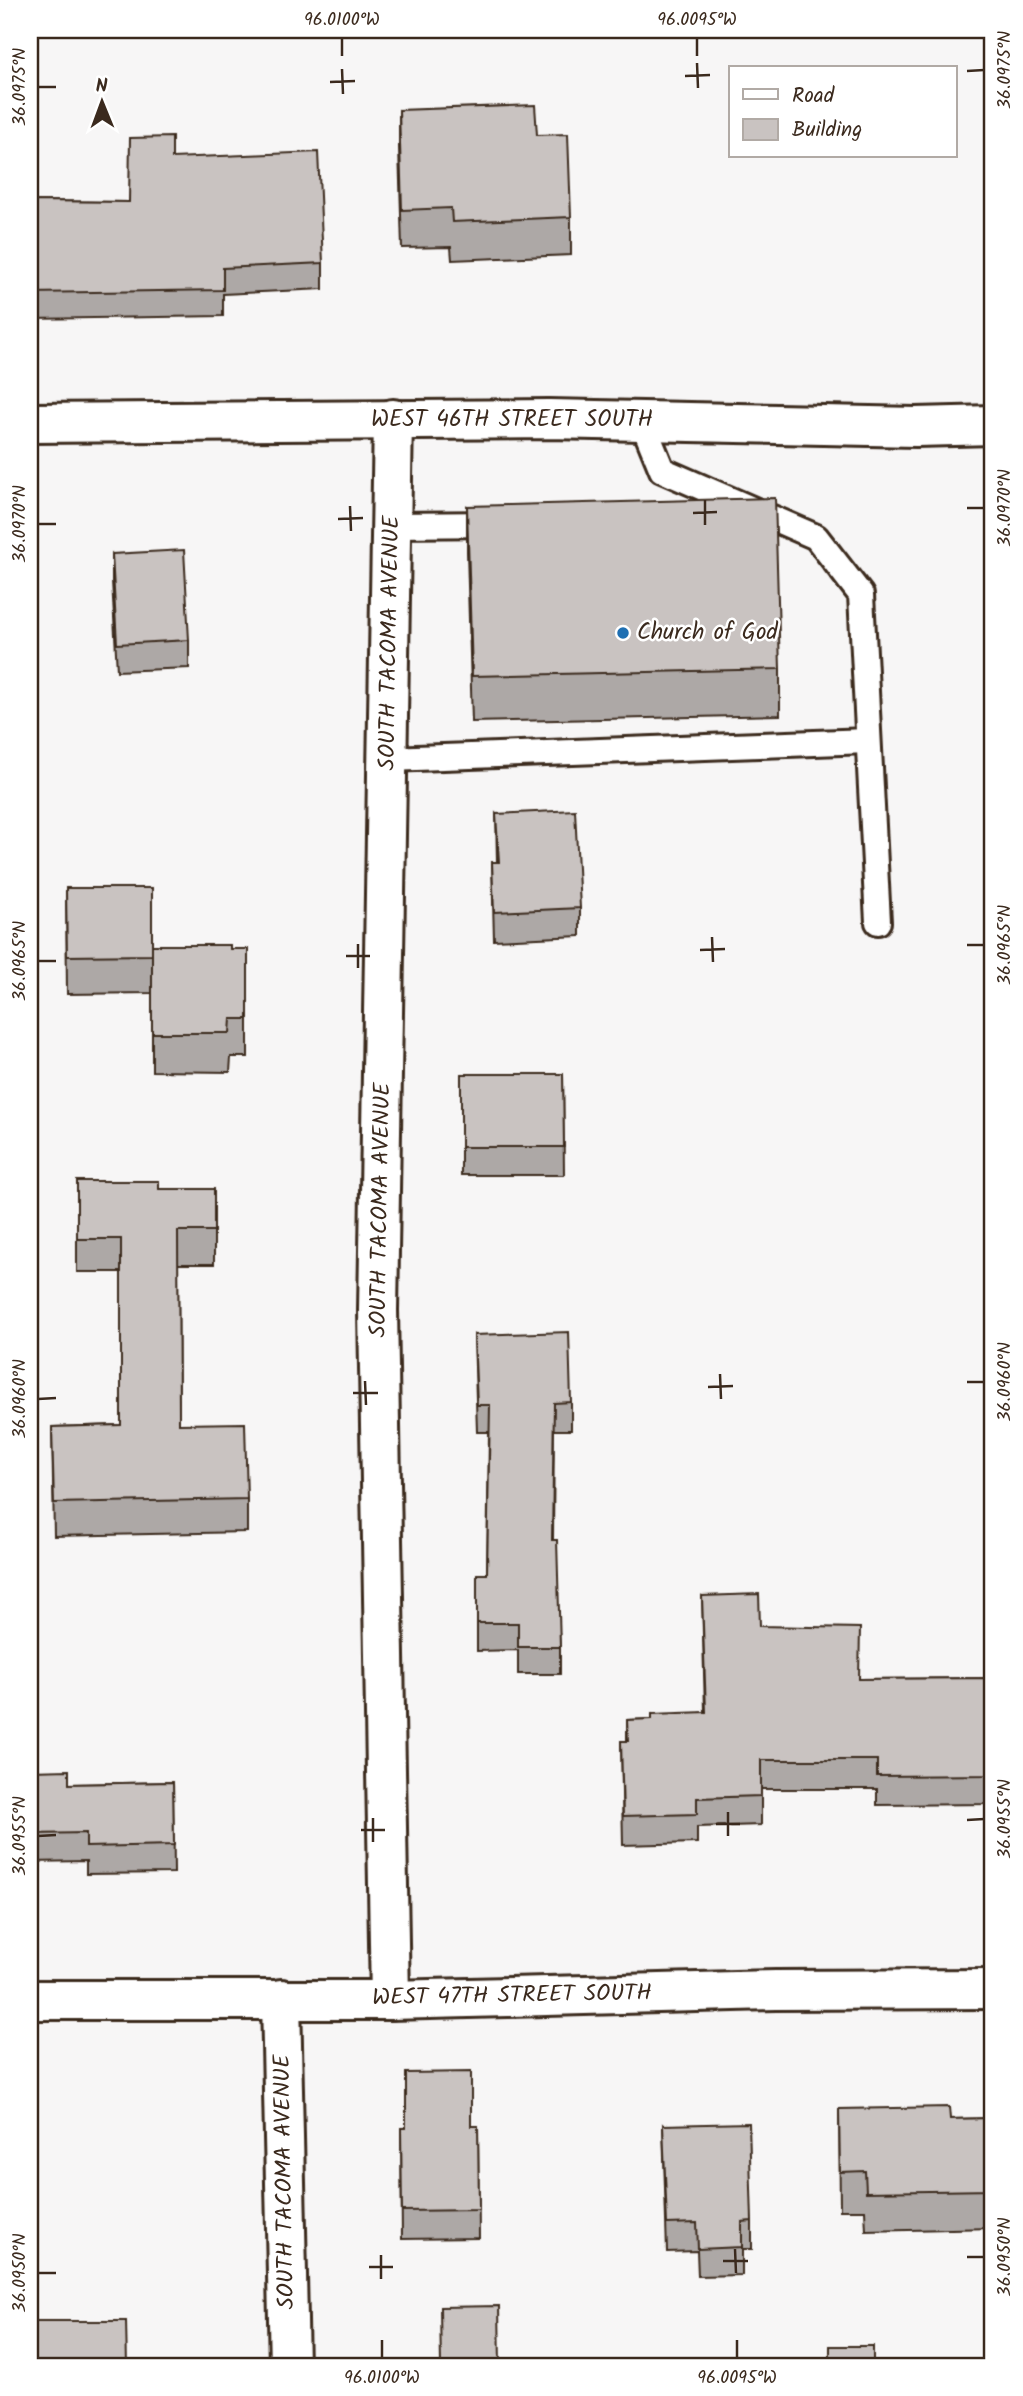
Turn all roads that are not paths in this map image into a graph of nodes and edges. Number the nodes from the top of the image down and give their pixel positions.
1 (393, 419) junction
2 (642, 421) junction
3 (30, 423) edge
4 (993, 425) edge
5 (785, 522) junction
6 (730, 523) edge
7 (527, 524) edge
8 (392, 525) junction
9 (868, 741) junction
10 (389, 759) junction
11 (878, 922) dead end
12 (993, 1989) edge
13 (281, 1998) junction
14 (30, 2000) edge
15 (390, 2000) junction
16 (289, 2366) edge

1 - 2 street, WEST 46TH STREET SOUTH
1 - 3 street, WEST 46TH STREET SOUTH
1 - 8 street, SOUTH TACOMA AVENUE
2 - 4 street, WEST 46TH STREET SOUTH
2 - 5 lane
5 - 6 lane
5 - 9 lane
7 - 8 lane
8 - 10 street, SOUTH TACOMA AVENUE
9 - 10 lane
9 - 11 lane
10 - 15 street, SOUTH TACOMA AVENUE
12 - 15 street, WEST 47TH STREET SOUTH
13 - 14 street, WEST 47TH STREET SOUTH
13 - 15 street, WEST 47TH STREET SOUTH
13 - 16 street, SOUTH TACOMA AVENUE

